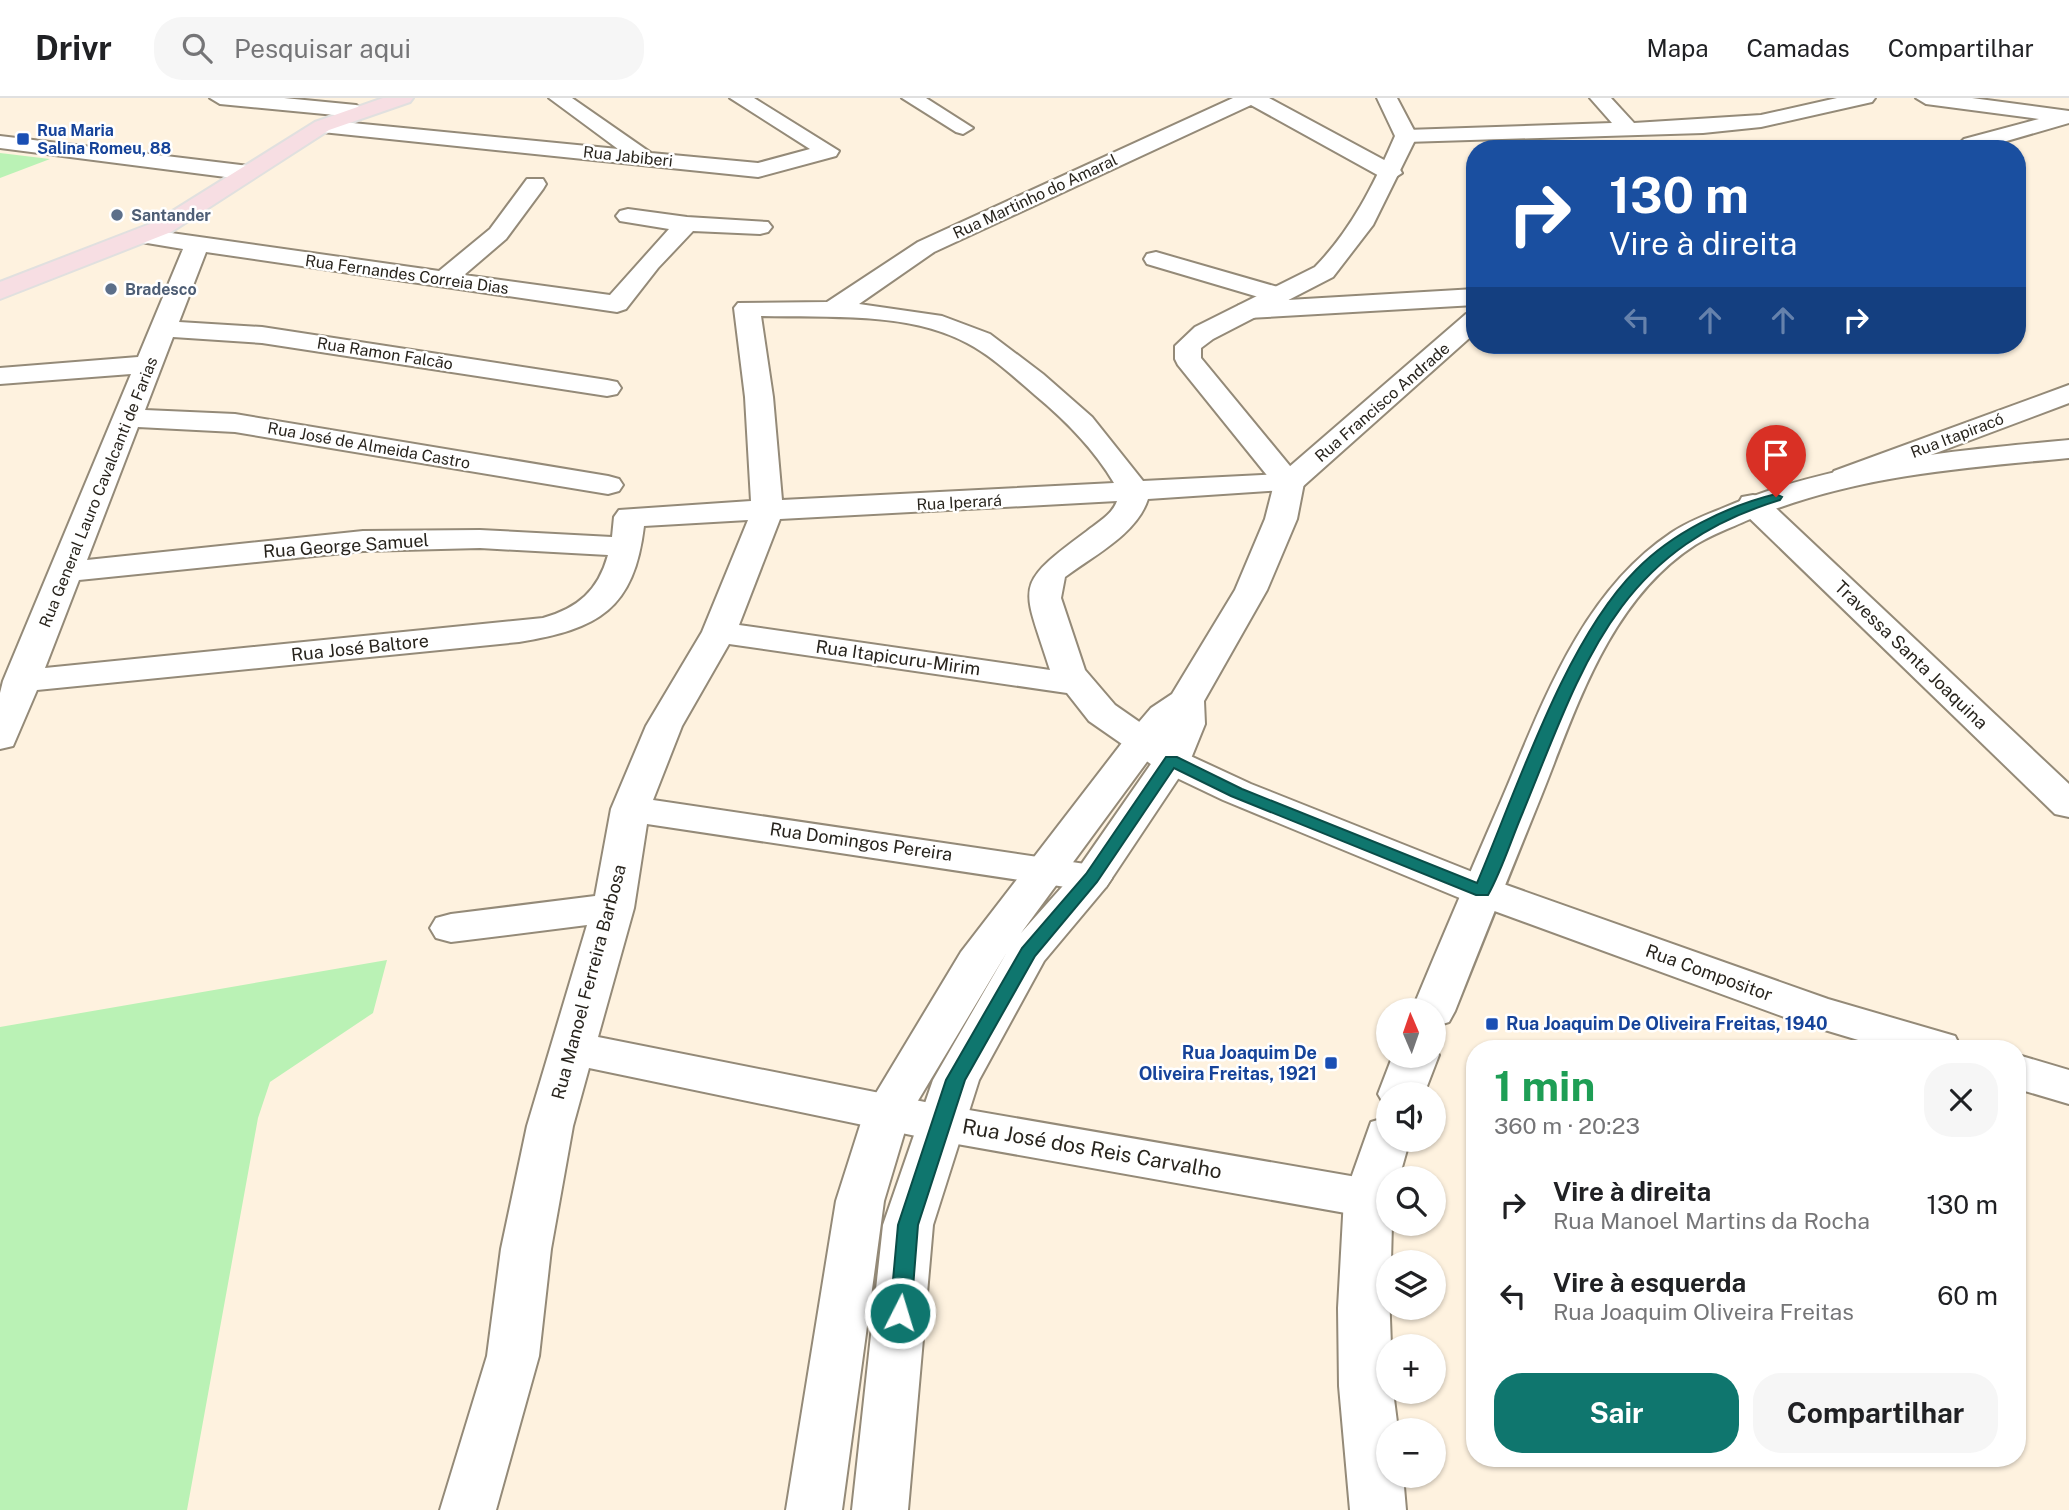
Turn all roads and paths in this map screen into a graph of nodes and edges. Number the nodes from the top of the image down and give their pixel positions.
1 (220, 98) edge
2 (403, 98) edge
3 (559, 98) edge
4 (740, 98) edge
5 (912, 98) edge
6 (1249, 98) edge
7 (1254, 98) edge
8 (1387, 98) edge
9 (1600, 98) edge
10 (1865, 98) edge
11 (1926, 98) edge
12 (2031, 100) edge
13 (358, 111) junction
14 (2069, 117) edge
15 (322, 126) junction
16 (963, 128) dead end
17 (1629, 130) junction
18 (1406, 136) junction
19 (1986, 140) edge
20 (0, 142) edge
21 (645, 158) junction
22 (249, 173) junction
23 (1391, 173) junction
24 (535, 184) dead end
25 (628, 216) dead end
26 (687, 224) junction
27 (760, 227) dead end
28 (153, 231) junction
29 (196, 246) junction
30 (1156, 259) dead end
31 (443, 279) junction
32 (0, 290) edge
33 (1279, 296) junction
34 (1466, 298) edge
35 (1248, 310) junction
36 (831, 311) junction
37 (1466, 328) edge
38 (163, 329) junction
39 (152, 364) junction
40 (0, 376) edge
41 (607, 388) dead end
42 (2069, 393) edge
43 (130, 418) junction
44 (2069, 449) edge
45 (1845, 477) junction
46 (1289, 484) junction
47 (608, 485) dead end
48 (1135, 493) junction
49 (1753, 504) junction
50 (767, 511) junction
51 (628, 532) junction
52 (65, 572) junction
53 (719, 632) junction
54 (21, 681) junction
55 (1076, 684) junction
56 (1, 735) edge
57 (1156, 752) junction
58 (2069, 805) edge
59 (630, 809) junction
60 (1070, 874) junction
61 (1482, 891) junction
62 (613, 908) junction
63 (451, 928) dead end
64 (1438, 998) edge
65 (1913, 1040) edge
66 (570, 1048) junction
67 (2026, 1074) edge
68 (2069, 1087) edge
69 (887, 1112) junction
70 (940, 1123) junction
71 (1383, 1152) edge
72 (1368, 1198) junction
73 (468, 1510) edge
74 (814, 1510) edge
75 (880, 1510) edge
76 (1378, 1510) edge

1 - 13 street
2 - 13 main road
3 - 21 street
4 - 21 street, Rua Jabiberi
5 - 16 street
6 - 36 street, Rua Martinho do Amaral
7 - 23 street
8 - 18 street
9 - 17 street
10 - 17 street
11 - 14 street
12 - 14 street
13 - 15 main road
14 - 19 street
15 - 21 street, Rua Jabiberi
15 - 22 main road
17 - 18 street
18 - 23 street
20 - 22 street
22 - 28 main road
23 - 33 street
24 - 31 street
25 - 26 street
26 - 27 street
26 - 31 street, Rua Fernandes Correia Dias
28 - 29 street, Rua Fernandes Correia Dias
28 - 32 main road
29 - 31 street, Rua Fernandes Correia Dias
29 - 38 street, Rua General Lauro Cavalcanti de Farias
30 - 33 street
33 - 35 street
34 - 35 street
35 - 46 street
36 - 48 street
36 - 50 street, Rua Manoel Ferreira Barbosa
37 - 46 street, Rua Francisco Andrade
38 - 39 street, Rua General Lauro Cavalcanti de Farias
38 - 41 street, Rua Ramon Falcão
39 - 40 street
39 - 43 street, Rua General Lauro Cavalcanti de Farias
42 - 45 street, Rua Itapiracó
43 - 47 street, Rua José de Almeida Castro
43 - 52 street, Rua General Lauro Cavalcanti de Farias
44 - 45 street
45 - 49 street
46 - 48 street, Rua Iperará
46 - 57 street
48 - 50 street, Rua Iperará
48 - 55 street, Rua Compositor
49 - 58 street, Travessa Santa Joaquina
49 - 61 street
50 - 51 street, Rua Iperará
50 - 53 street, Rua Manoel Ferreira Barbosa
51 - 52 street, Rua George Samuel
51 - 54 street, Rua José Baltore
52 - 54 street, Rua General Lauro Cavalcanti de Farias
53 - 55 street, Rua Itapicuru-Mirim
53 - 59 street, Rua Manoel Ferreira Barbosa
54 - 56 street, Rua General Lauro Cavalcanti de Farias
55 - 57 street, Rua Compositor
57 - 60 street
57 - 61 street, Rua Compositor
59 - 60 street, Rua Domingos Pereira
59 - 62 street, Rua Manoel Ferreira Barbosa
60 - 69 street
60 - 70 street
61 - 64 street
61 - 65 street, Rua Compositor
62 - 63 street
62 - 66 street, Rua Manoel Ferreira Barbosa
66 - 69 street, Rua José dos Reis Carvalho
66 - 73 street, Rua Manoel Ferreira Barbosa
67 - 68 street
69 - 70 street, Rua José dos Reis Carvalho
69 - 74 street
70 - 72 street, Rua José dos Reis Carvalho
70 - 75 street
71 - 72 street
72 - 76 street

